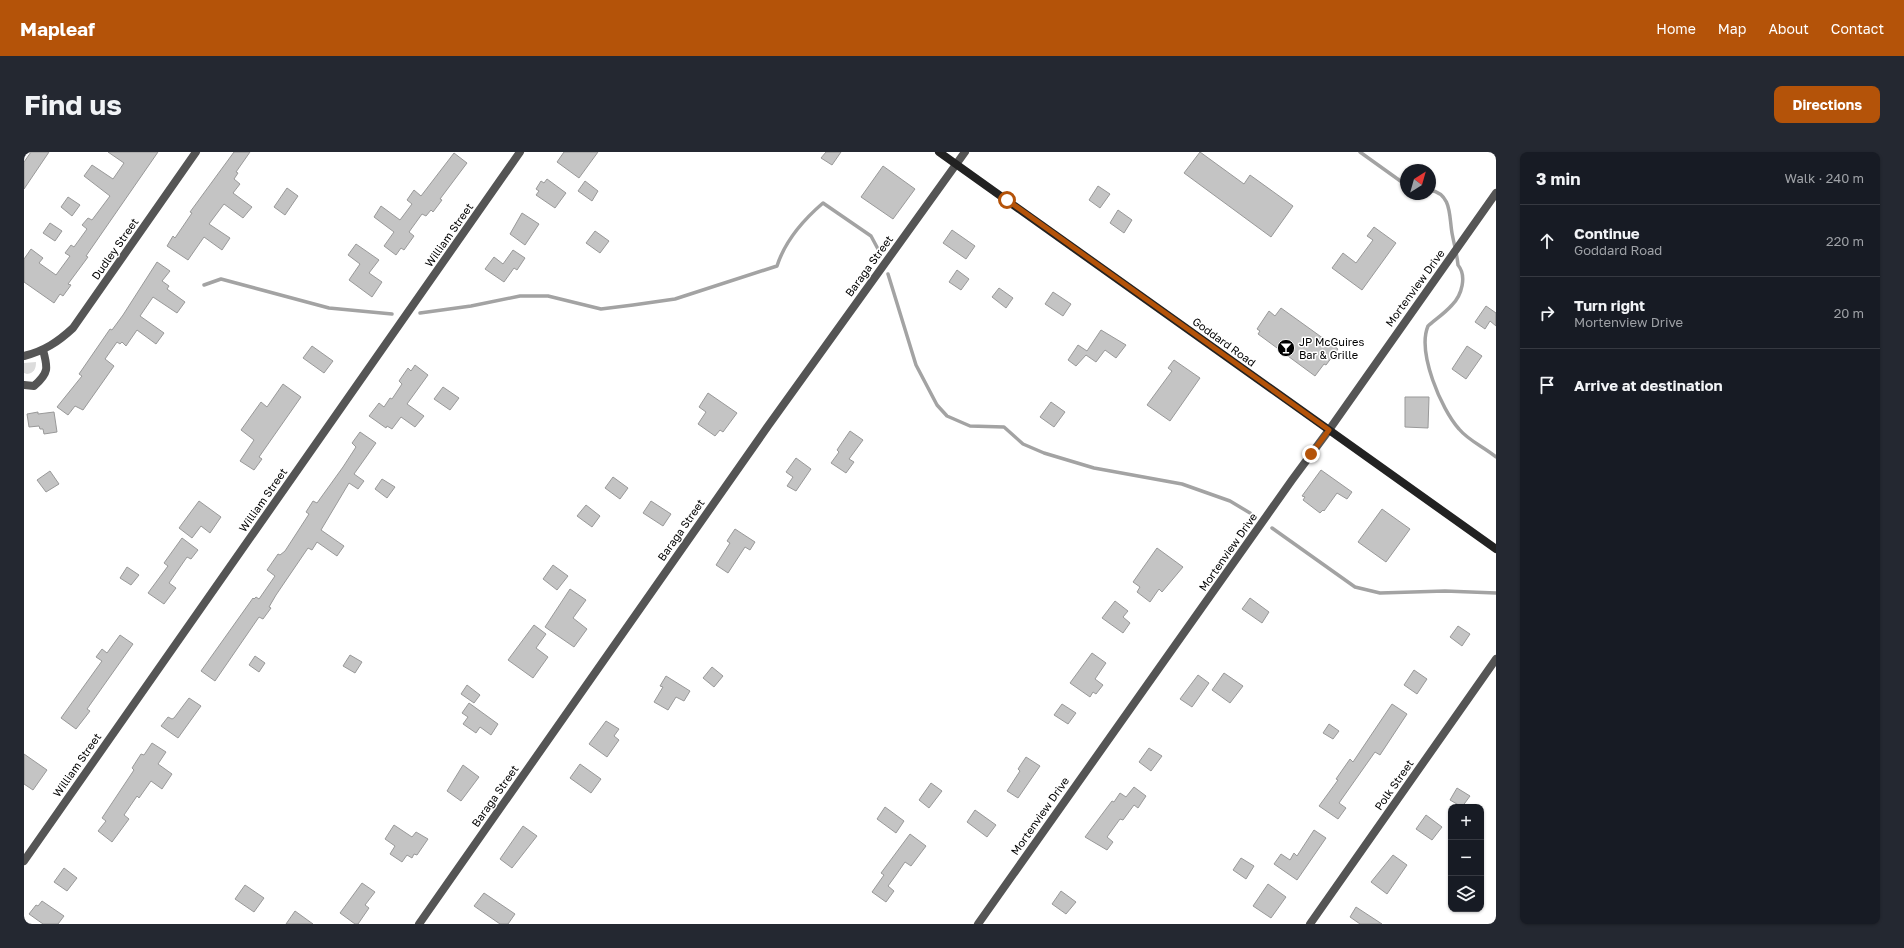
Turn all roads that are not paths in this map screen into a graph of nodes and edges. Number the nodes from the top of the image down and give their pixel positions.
1 (196, 152) edge
2 (520, 152) edge
3 (939, 152) edge
4 (965, 152) edge
5 (956, 164) junction
6 (1496, 193) edge
7 (43, 350) junction
8 (24, 356) edge
9 (24, 385) edge
10 (1329, 430) junction
11 (1496, 549) edge
12 (1496, 659) edge
13 (24, 861) edge
14 (419, 924) edge
15 (978, 924) edge
16 (1310, 924) edge

1 - 7 street, Dudley Street
2 - 13 street, William Street
3 - 5 main road, Goddard Road
4 - 5 street, Baraga Street
5 - 10 main road, Goddard Road
5 - 14 street, Baraga Street
6 - 10 street, Mortenview Drive
7 - 8 street, Dudley Street
7 - 9 street
10 - 11 main road, Goddard Road
10 - 15 street, Mortenview Drive
12 - 16 street, Polk Street

